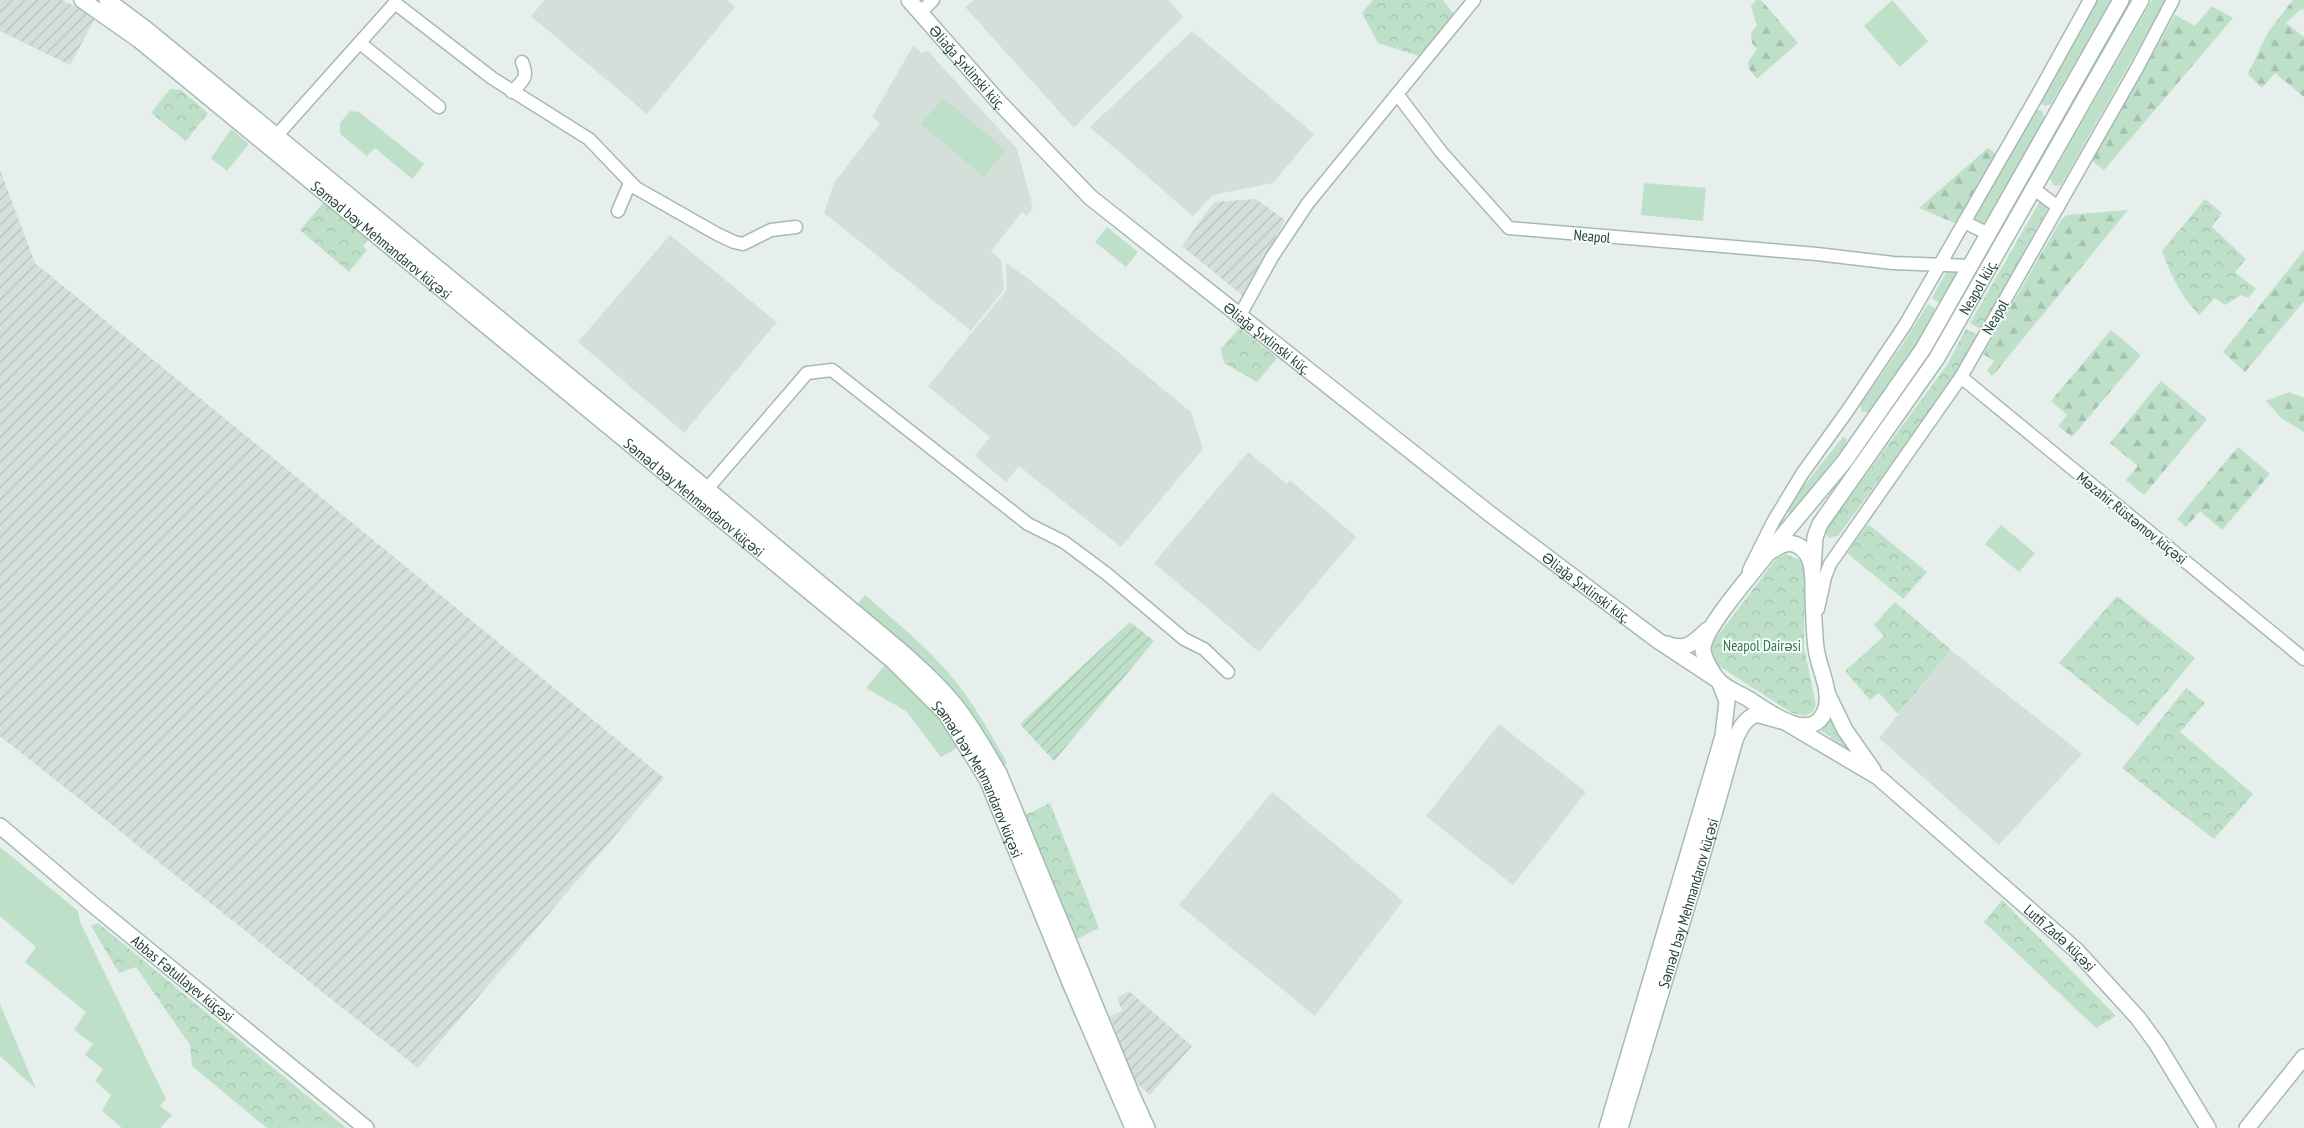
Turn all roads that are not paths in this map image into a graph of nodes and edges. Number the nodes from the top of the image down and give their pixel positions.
1 (82, 0) edge
2 (107, 0) edge
3 (909, 0) edge
4 (933, 0) edge
5 (1474, 0) edge
6 (2090, 0) edge
7 (2121, 0) edge
8 (2141, 0) edge
9 (2173, 0) edge
10 (920, 13) junction
11 (360, 44) junction
12 (522, 62) dead end
13 (512, 92) junction
14 (1397, 94) junction
15 (439, 107) dead end
16 (272, 141) junction
17 (630, 183) junction
18 (2034, 188) junction
19 (2058, 207) junction
20 (618, 211) dead end
21 (1964, 222) junction
22 (796, 227) dead end
23 (1989, 234) junction
24 (1939, 264) junction
25 (1971, 266) junction
26 (1240, 314) junction
27 (1961, 377) junction
28 (707, 489) junction
29 (1768, 554) junction
30 (1813, 568) junction
31 (1739, 592) junction
32 (1715, 622) junction
33 (1814, 629) junction
34 (1657, 640) junction
35 (2304, 659) edge
36 (1228, 672) dead end
37 (1719, 681) junction
38 (1827, 693) junction
39 (1785, 722) junction
40 (1878, 777) junction
41 (0, 826) edge
42 (2304, 1057) edge
43 (366, 1128) edge
44 (1134, 1128) edge
45 (1147, 1128) edge
46 (1607, 1128) edge
47 (1620, 1128) edge
48 (2208, 1128) edge
49 (2247, 1128) edge

1 - 16 main road, Səməd bəy Mehmandarov küçəsi
2 - 16 main road, Səməd bəy Mehmandarov küçəsi
3 - 10 main road, Əliağa Şıxlinski küç.
4 - 10 street
5 - 14 street
6 - 21 street
7 - 23 main road, Neapol küç.
8 - 18 main road, Neapol küç.
9 - 19 street, Neapol
10 - 26 main road, Əliağa Şıxlinski küç.
11 - 13 street
11 - 15 street
11 - 16 street
12 - 13 street
13 - 17 street
14 - 24 street, Neapol
14 - 26 street
16 - 28 main road, Səməd bəy Mehmandarov küçəsi
16 - 44 main road, Səməd bəy Mehmandarov küçəsi
17 - 20 street
17 - 22 street
18 - 19 street
18 - 30 main road, Neapol küç.
19 - 27 street, Neapol
21 - 23 street
21 - 24 street
23 - 25 main road, Neapol küç.
24 - 25 street, Neapol
24 - 31 street
25 - 29 main road, Neapol küç.
26 - 34 main road, Əliağa Şıxlinski küç.
27 - 33 street, Neapol
27 - 35 street, Məzahir Rüstəmov küçəsi
28 - 36 street
28 - 45 main road, Səməd bəy Mehmandarov küçəsi
29 - 30 main road
29 - 31 main road, Neapol küç.
30 - 33 main road, Neapol küç.
31 - 32 main road, Neapol küç.
32 - 34 main road
32 - 37 main road, Səməd bəy Mehmandarov küçəsi
33 - 38 main road, Neapol küç.
34 - 37 main road, Əliağa Şıxlinski küç.
37 - 39 main road, Əliağa Şıxlinski küç.
37 - 46 main road, Səməd bəy Mehmandarov küçəsi
38 - 39 main road
38 - 40 main road, Neapol küç.
39 - 40 main road
39 - 47 main road, Səməd bəy Mehmandarov küçəsi
40 - 48 main road, Lutfi Zadə küçəsi
41 - 43 main road, Abbas Fətullayev küçəsi
42 - 49 main road

